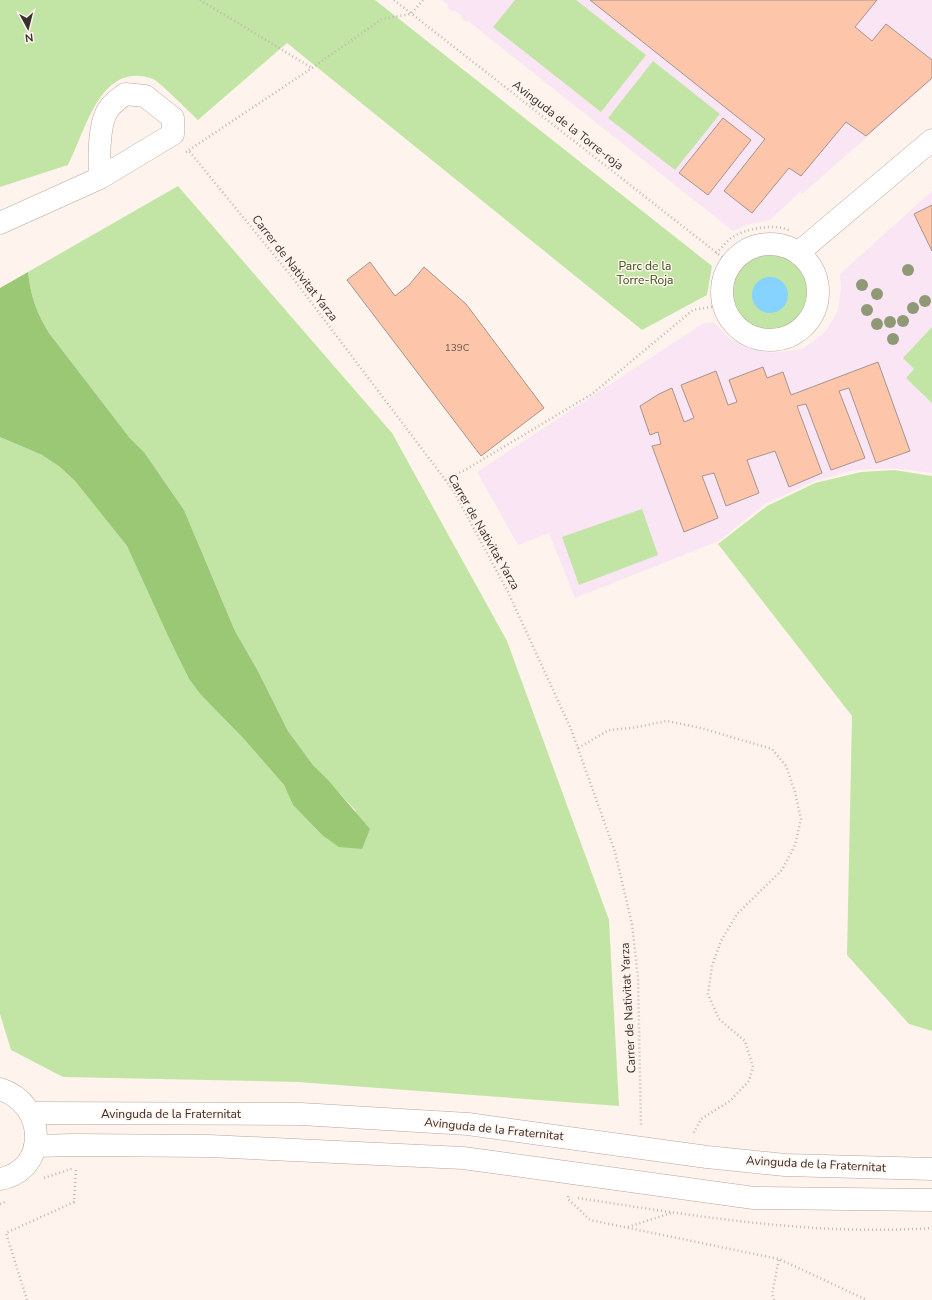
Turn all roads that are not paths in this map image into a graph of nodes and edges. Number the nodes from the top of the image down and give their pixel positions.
1 (932, 140) edge
2 (100, 178) dead end
3 (0, 223) edge
4 (798, 254) junction
5 (0, 1089) edge
6 (31, 1113) junction
7 (35, 1146) junction
8 (932, 1169) edge
9 (0, 1179) edge
10 (932, 1200) edge

1 - 4 street
2 - 3 street
4 - 4 street
5 - 6 street
6 - 7 street
6 - 8 street, Avinguda de la Fraternitat
7 - 9 street
7 - 10 street

